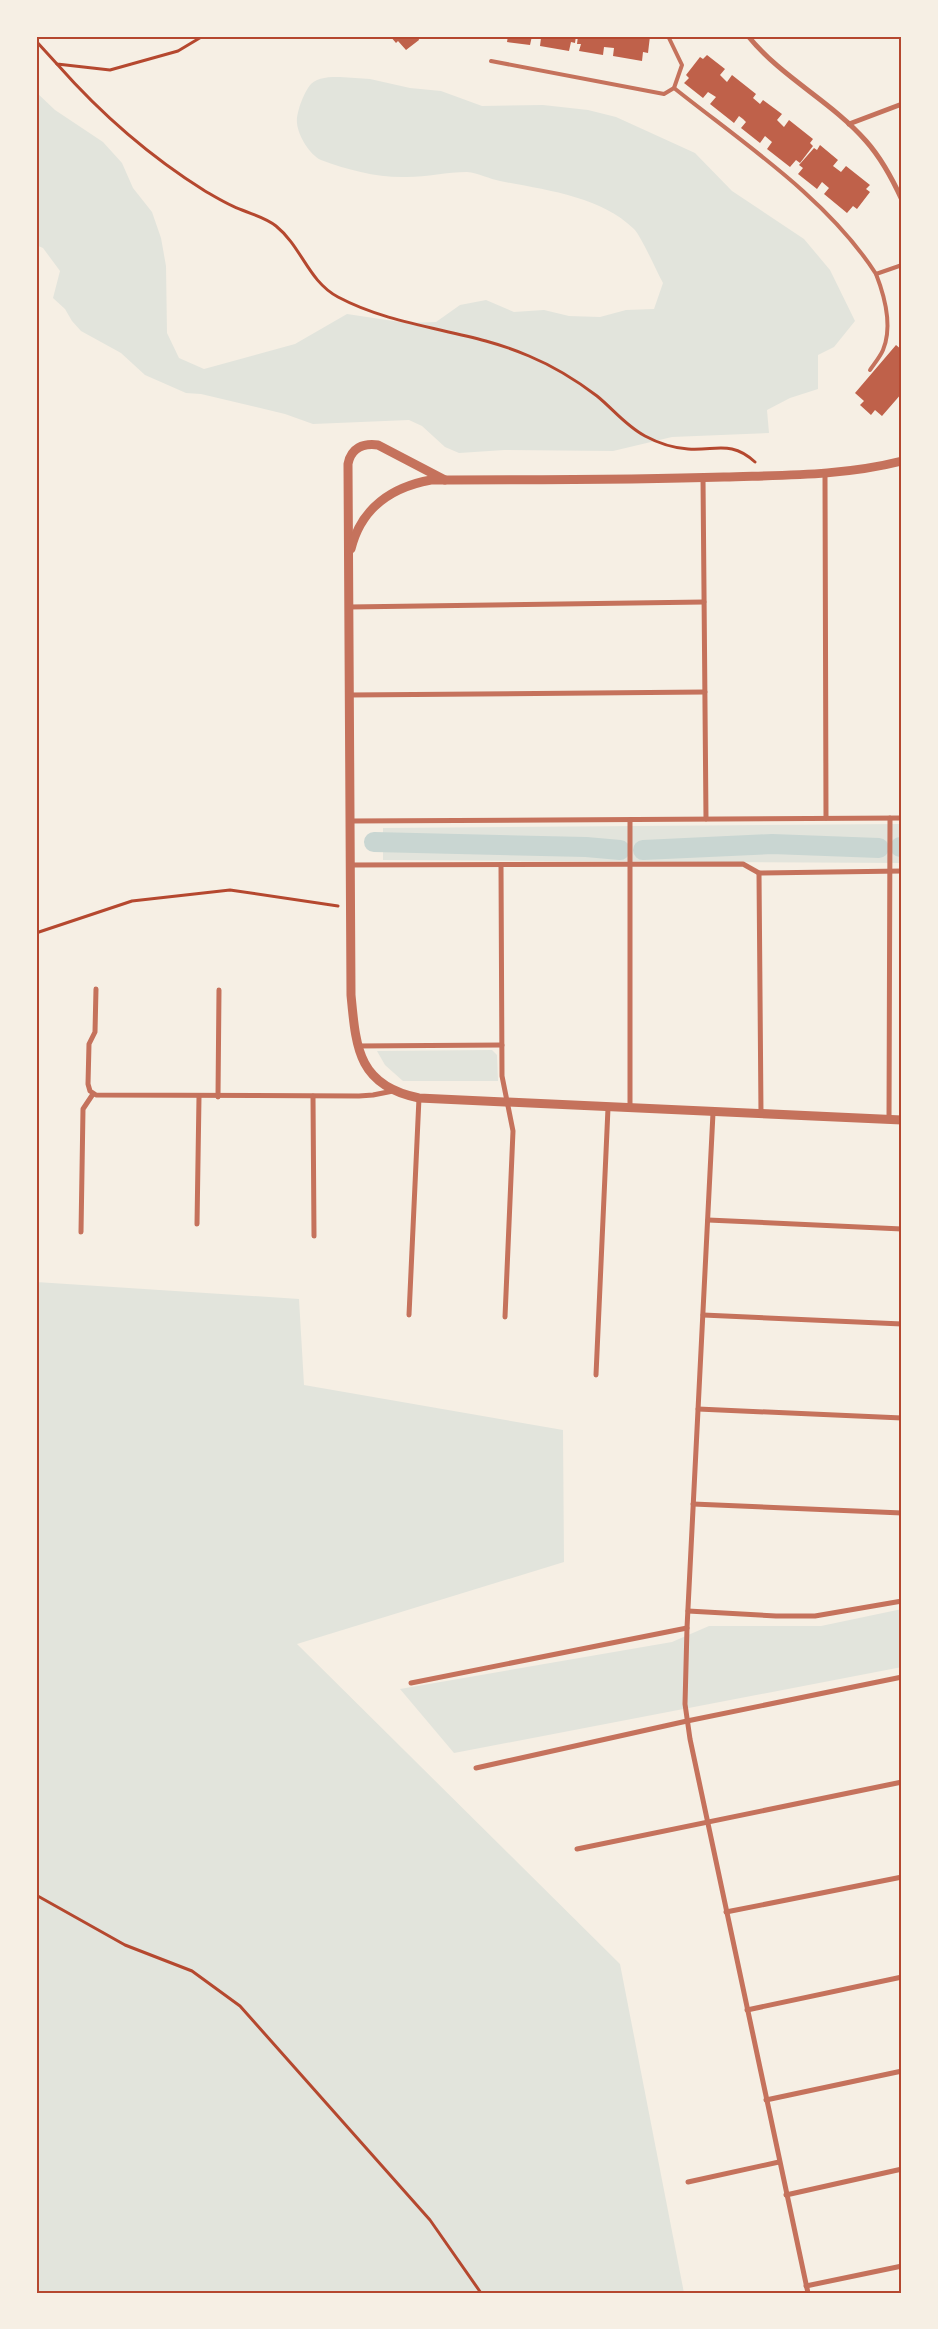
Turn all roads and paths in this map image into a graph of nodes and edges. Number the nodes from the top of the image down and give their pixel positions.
1 (203, 36) edge
2 (668, 36) edge
3 (748, 36) edge
4 (36, 41) edge
5 (490, 61) dead end
6 (57, 64) junction
7 (674, 88) junction
8 (902, 104) edge
9 (849, 124) junction
10 (902, 200) edge
11 (902, 265) edge
12 (876, 274) junction
13 (870, 370) dead end
14 (902, 461) edge
15 (824, 474) junction
16 (766, 476) junction
17 (703, 478) junction
18 (445, 480) junction
19 (350, 560) junction
20 (704, 602) junction
21 (349, 606) junction
22 (705, 692) junction
23 (350, 695) junction
24 (826, 818) junction
25 (890, 818) junction
26 (902, 818) edge
27 (706, 819) junction
28 (630, 820) junction
29 (350, 821) junction
30 (350, 864) junction
31 (630, 864) junction
32 (501, 865) junction
33 (890, 871) junction
34 (902, 871) edge
35 (759, 873) junction
36 (351, 908) junction
37 (36, 933) edge
38 (96, 989) dead end
39 (219, 990) dead end
40 (502, 1045) junction
41 (357, 1046) junction
42 (393, 1091) junction
43 (93, 1094) junction
44 (313, 1096) junction
45 (199, 1097) junction
46 (218, 1097) junction
47 (419, 1098) junction
48 (507, 1103) junction
49 (608, 1108) junction
50 (630, 1109) junction
51 (713, 1113) junction
52 (761, 1115) junction
53 (889, 1120) junction
54 (902, 1120) edge
55 (708, 1220) junction
56 (198, 1224) dead end
57 (902, 1229) edge
58 (81, 1232) dead end
59 (314, 1236) dead end
60 (409, 1315) dead end
61 (703, 1315) junction
62 (504, 1317) dead end
63 (902, 1324) edge
64 (596, 1375) dead end
65 (698, 1409) junction
66 (902, 1418) edge
67 (694, 1504) junction
68 (902, 1513) edge
69 (902, 1601) edge
70 (688, 1611) junction
71 (687, 1628) junction
72 (902, 1677) edge
73 (411, 1683) dead end
74 (688, 1721) junction
75 (476, 1768) dead end
76 (902, 1782) edge
77 (707, 1822) junction
78 (577, 1849) dead end
79 (902, 1878) edge
80 (36, 1895) edge
81 (726, 1912) junction
82 (902, 1977) edge
83 (747, 2010) junction
84 (902, 2071) edge
85 (766, 2100) junction
86 (779, 2162) junction
87 (902, 2169) edge
88 (688, 2182) dead end
89 (786, 2195) junction
90 (902, 2266) edge
91 (806, 2286) junction
92 (481, 2293) edge
93 (808, 2293) edge

1 - 6 path
2 - 7 lane
3 - 9 street
4 - 6 path
5 - 7 lane
6 - 16 path
7 - 12 lane
8 - 9 street
9 - 10 street
11 - 12 lane
12 - 13 lane
14 - 15 street
15 - 16 street
15 - 24 street
16 - 17 street
17 - 18 street
17 - 20 street
18 - 19 street
18 - 19 street
19 - 21 street
20 - 21 street
20 - 22 street
21 - 23 street
22 - 23 street
22 - 27 street
23 - 29 street
24 - 25 street
24 - 27 street
25 - 26 street
25 - 33 street
27 - 28 street
28 - 29 street
28 - 31 street
29 - 30 street
30 - 32 street
30 - 36 street
31 - 32 street
31 - 35 street
31 - 50 street
32 - 40 street
33 - 34 street
33 - 35 street
33 - 53 street
35 - 52 street
36 - 37 path
36 - 41 street
38 - 43 street
39 - 46 street
40 - 41 street
40 - 48 street
41 - 42 street
42 - 44 street
42 - 47 street
43 - 45 street
43 - 58 street
44 - 46 street
44 - 59 street
45 - 46 street
45 - 56 street
47 - 48 street
47 - 60 street
48 - 49 street
48 - 62 street
49 - 50 street
49 - 64 street
50 - 51 street
51 - 52 street
51 - 55 street
52 - 53 street
53 - 54 street
55 - 57 street
55 - 61 street
61 - 63 street
61 - 65 street
65 - 66 street
65 - 67 street
67 - 68 street
67 - 70 street
69 - 70 street
70 - 71 street
71 - 73 street
71 - 74 street
72 - 74 street
74 - 75 street
74 - 77 street
76 - 77 street
77 - 78 street
77 - 81 street
79 - 81 street
80 - 92 path
81 - 83 street
82 - 83 street
83 - 85 street
84 - 85 street
85 - 86 street
86 - 88 street
86 - 89 street
87 - 89 street
89 - 91 street
90 - 91 street
91 - 93 street

